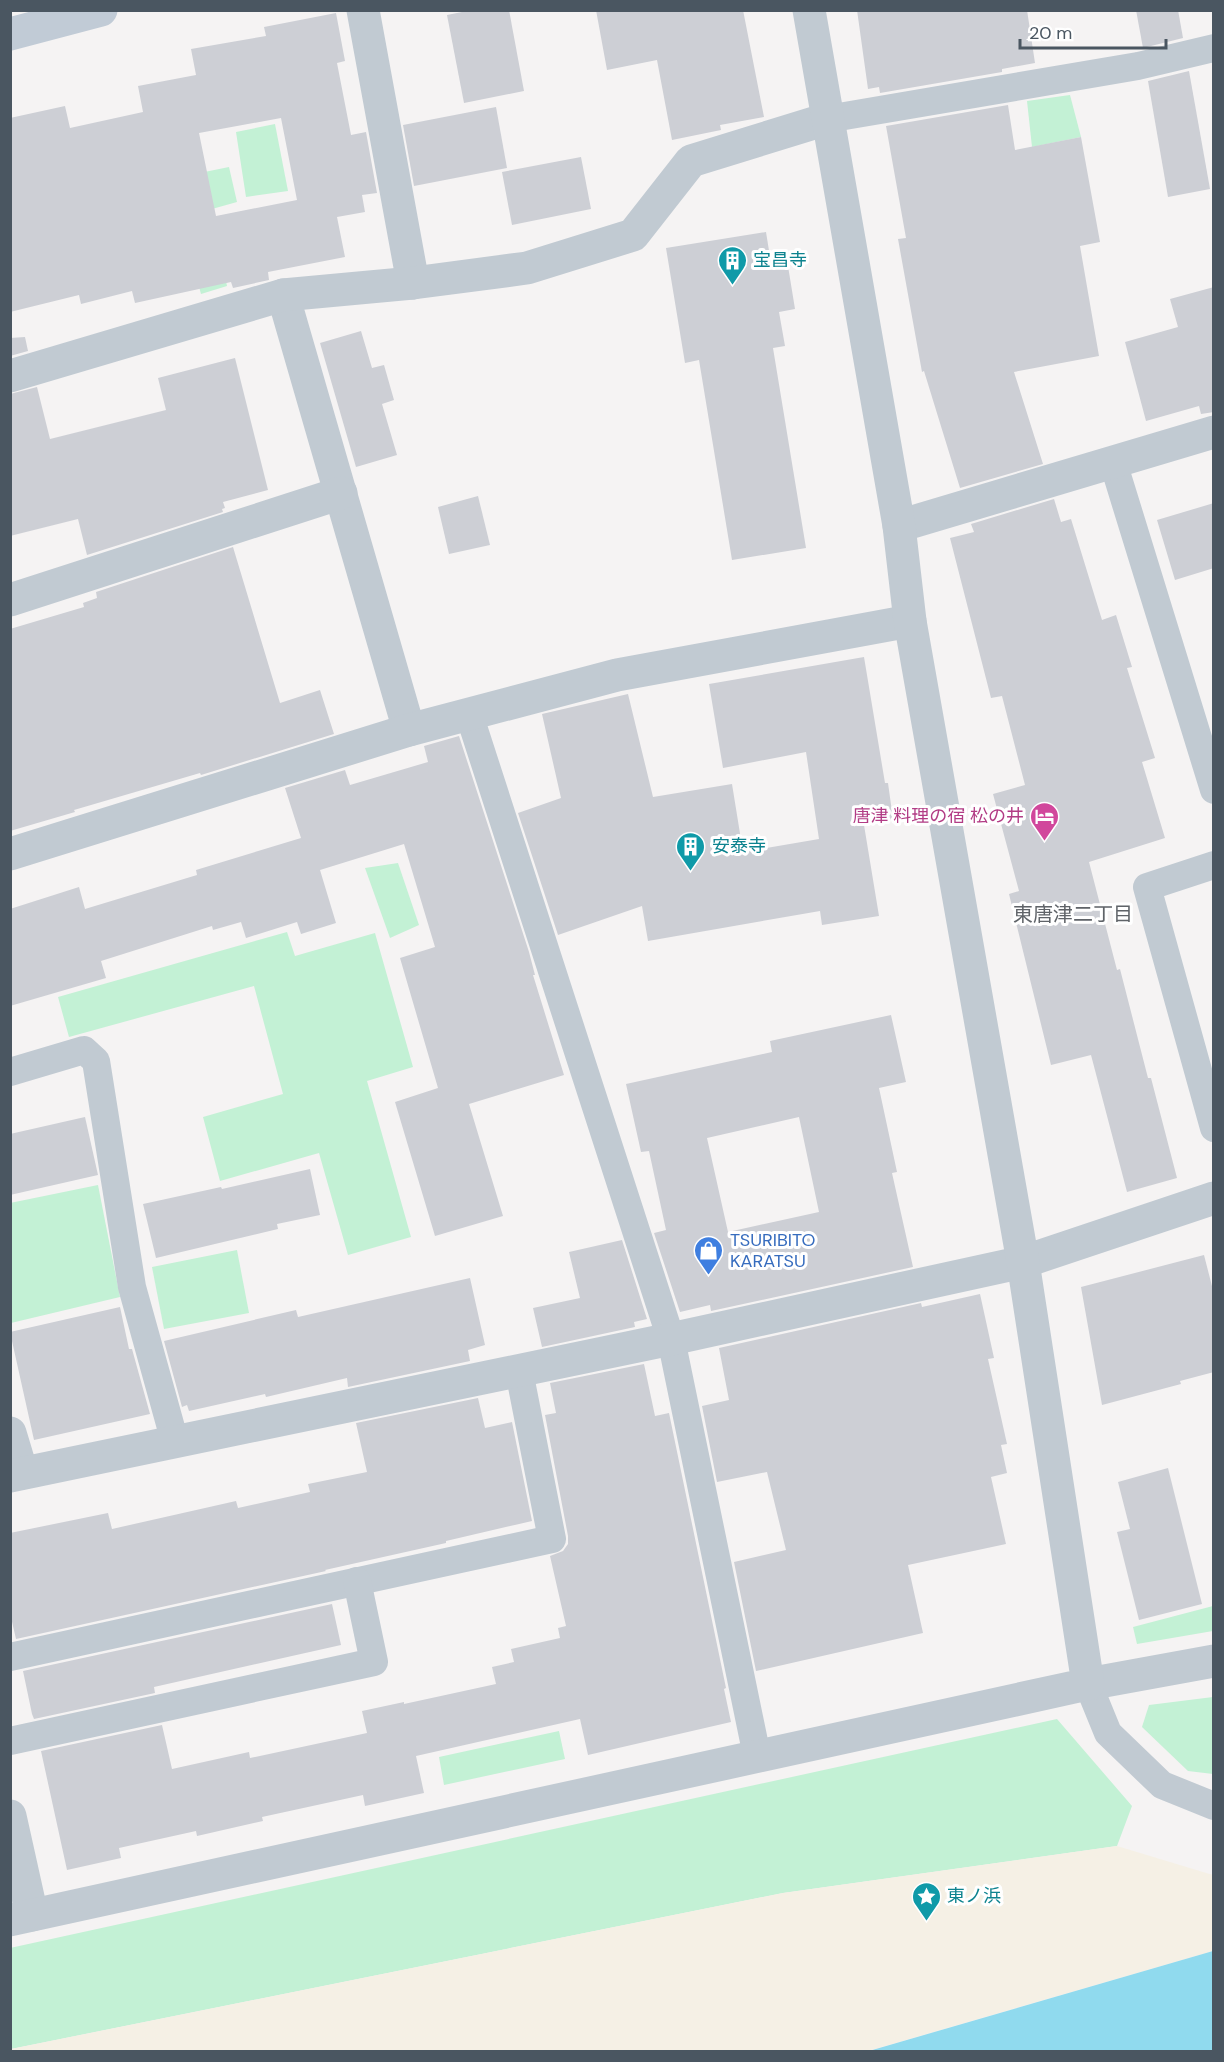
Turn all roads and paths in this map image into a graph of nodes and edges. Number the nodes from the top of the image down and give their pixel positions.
1 (101, 10) edge
2 (363, 10) edge
3 (809, 10) edge
4 (10, 34) edge
5 (1214, 48) edge
6 (827, 119) junction
7 (413, 283) junction
8 (283, 295) junction
9 (10, 376) edge
10 (1214, 432) edge
11 (1113, 462) junction
12 (341, 493) junction
13 (899, 526) junction
14 (10, 600) edge
15 (909, 621) junction
16 (469, 714) junction
17 (410, 730) junction
18 (1214, 790) edge
19 (10, 854) edge
20 (1214, 865) edge
21 (10, 1072) edge
22 (1214, 1128) edge
23 (1214, 1198) edge
24 (1023, 1262) junction
25 (671, 1339) junction
26 (519, 1371) junction
27 (10, 1433) edge
28 (175, 1442) junction
29 (16, 1475) edge
30 (357, 1581) junction
31 (10, 1657) edge
32 (1214, 1660) edge
33 (1089, 1684) junction
34 (10, 1741) edge
35 (757, 1756) junction
36 (1214, 1806) edge
37 (10, 1816) edge
38 (21, 1918) edge

1 - 4 street
2 - 7 street
3 - 6 street
5 - 6 lane
6 - 7 street
6 - 13 street
7 - 8 street
8 - 9 street
8 - 12 street
10 - 11 street
11 - 13 street
11 - 18 lane
12 - 14 street
12 - 17 street
13 - 15 street
15 - 16 street
15 - 24 street
16 - 17 street
16 - 25 lane
17 - 19 street
20 - 22 lane
21 - 28 lane
23 - 24 street
24 - 25 street
24 - 33 street
25 - 26 street
25 - 35 lane
26 - 28 street
26 - 30 lane
27 - 29 street
28 - 29 street
30 - 31 lane
30 - 34 lane
32 - 33 street
33 - 35 street
33 - 36 lane
35 - 38 street
37 - 38 street

